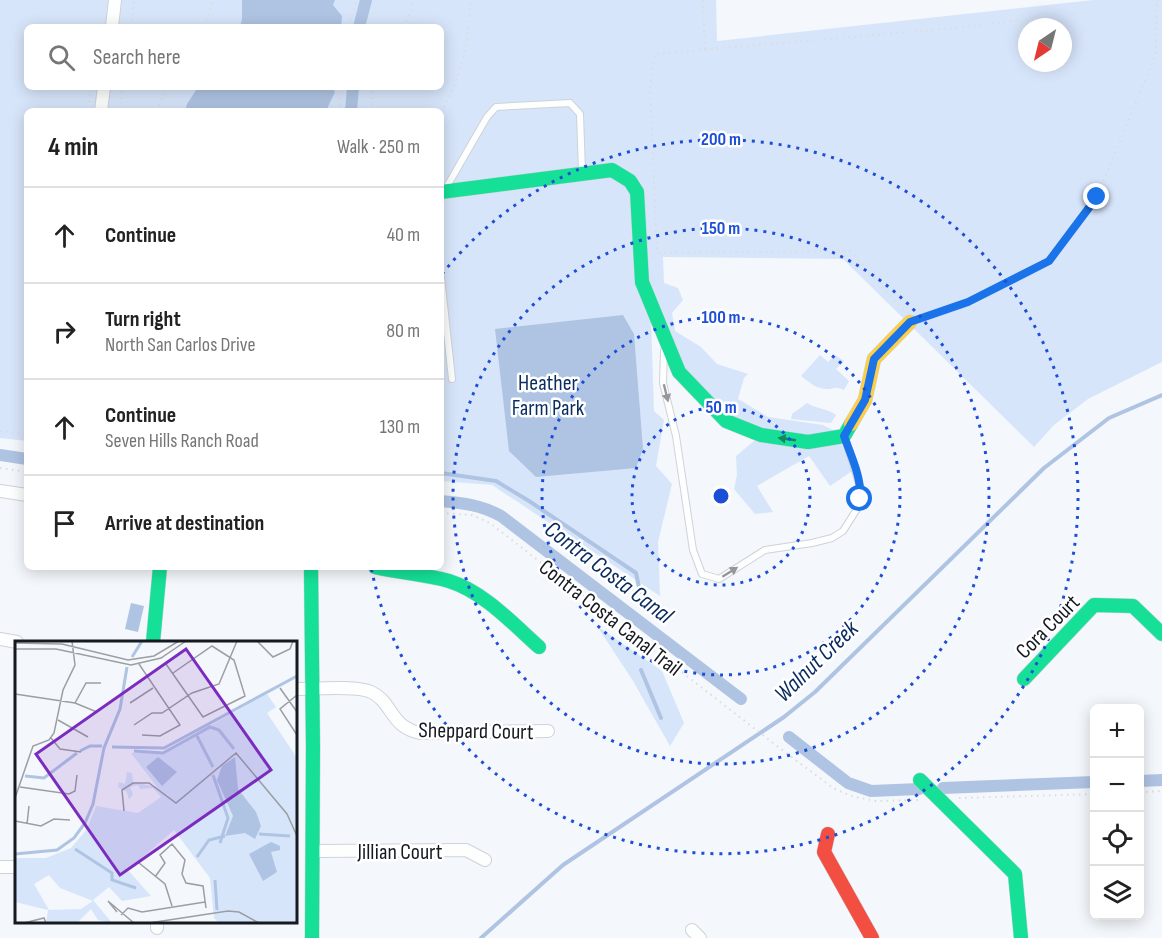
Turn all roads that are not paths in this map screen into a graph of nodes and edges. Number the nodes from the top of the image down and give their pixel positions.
1 (115, 0) edge
2 (112, 24) edge
3 (104, 90) edge
4 (101, 108) edge
5 (582, 172) junction
6 (444, 190) edge
7 (444, 192) edge
8 (444, 305) edge
9 (911, 322) road end
10 (664, 335) junction
11 (452, 379) dead end
12 (844, 436) junction
13 (0, 491) edge
14 (24, 495) edge
15 (160, 570) edge
16 (311, 570) edge
17 (386, 570) edge
18 (1162, 634) edge
19 (0, 639) edge
20 (153, 641) edge
21 (15, 642) edge
22 (539, 647) dead end
23 (1024, 679) dead end
24 (297, 689) edge
25 (313, 689) junction
26 (548, 731) dead end
27 (925, 784) dead end
28 (828, 834) dead end
29 (313, 851) junction
30 (485, 860) dead end
31 (312, 938) edge
32 (872, 938) edge
33 (1021, 938) edge

1 - 2 street
3 - 4 street
5 - 6 lane
5 - 7 street
5 - 10 street
8 - 11 lane
9 - 12 street
12 -> 10 street
10 -> 12 lane
13 - 14 street
15 - 20 street
16 - 25 street
17 - 22 street
18 - 23 street, Cora Court
19 - 21 street
24 - 25 street, Sheppard Court
25 - 26 street, Sheppard Court
25 - 29 street
27 - 33 street
28 - 32 street
29 - 30 street, Jillian Court
29 - 31 street

